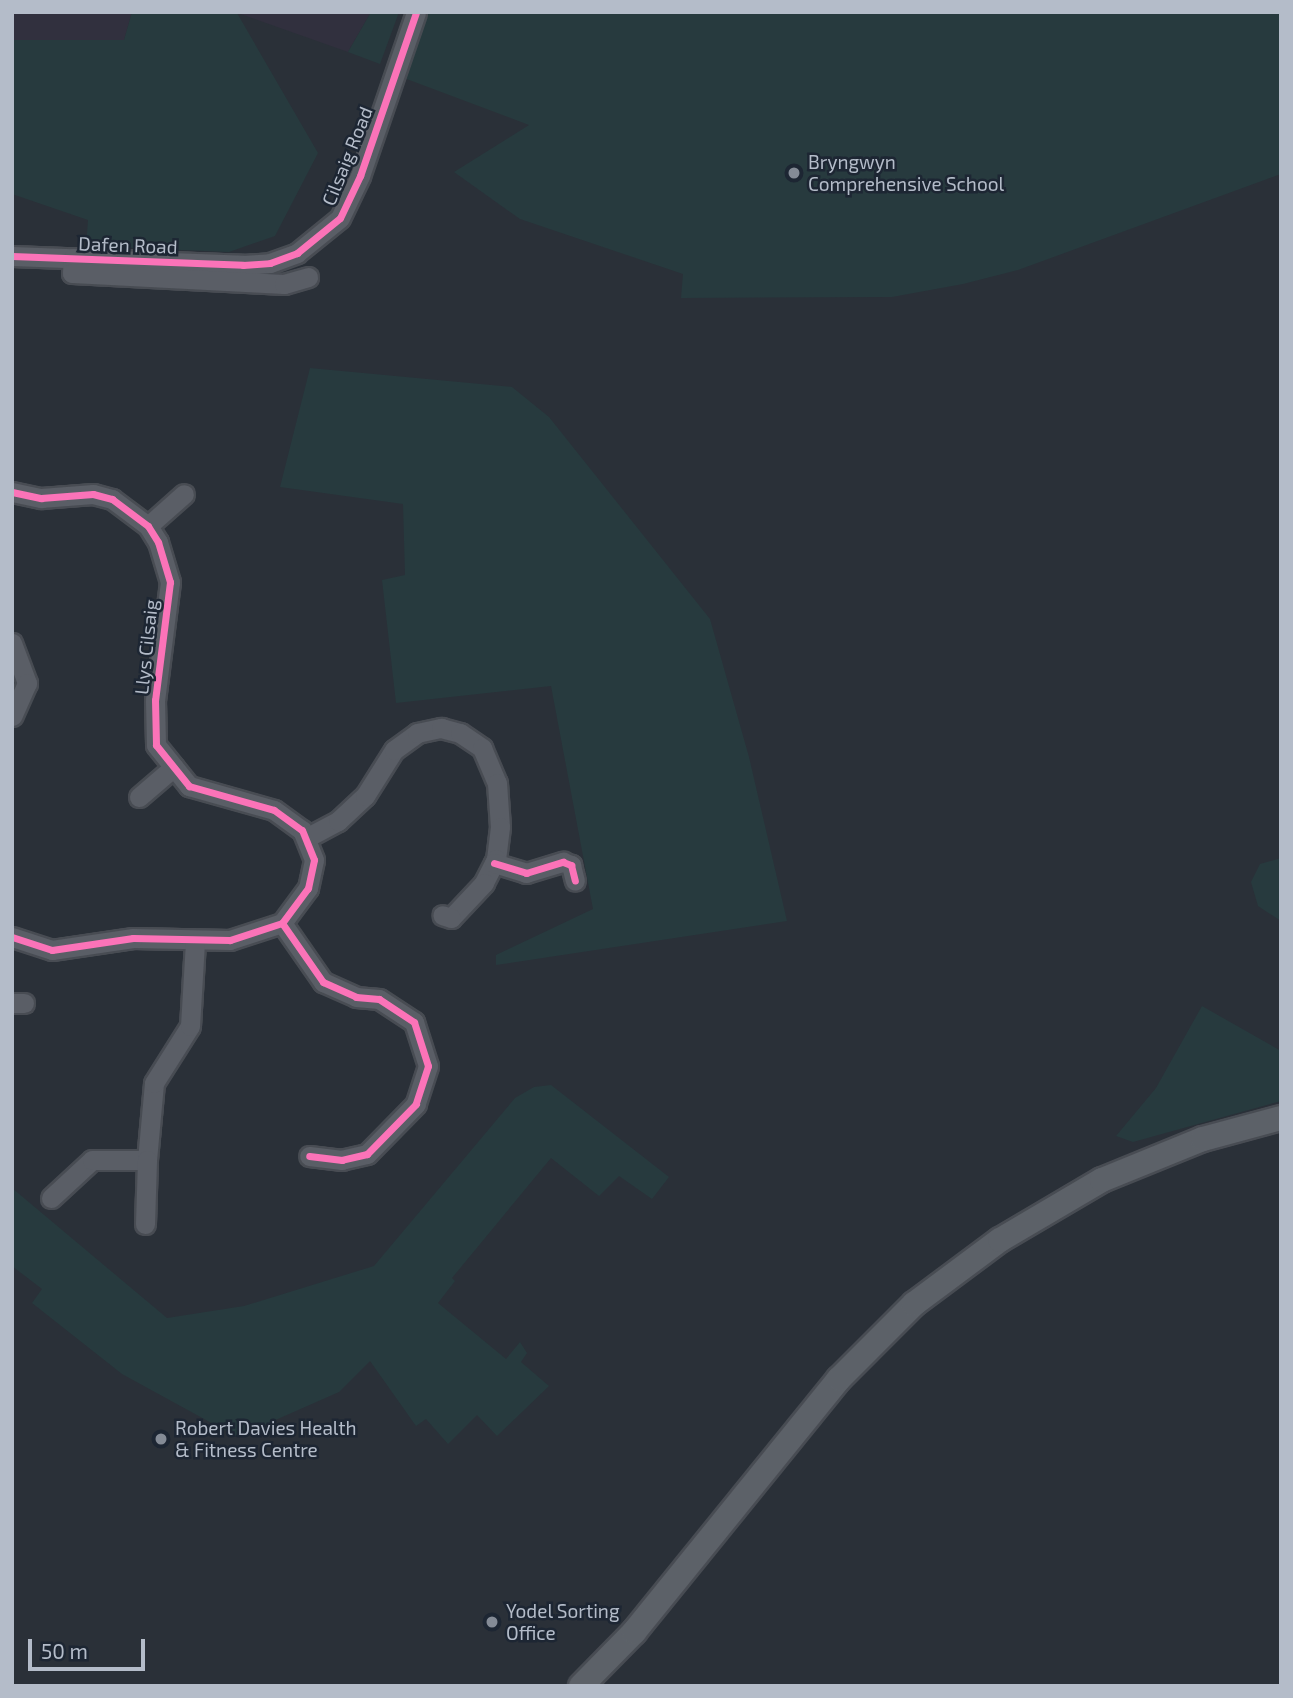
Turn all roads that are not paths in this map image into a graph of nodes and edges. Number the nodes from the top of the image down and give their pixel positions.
1 (416, 12) edge
2 (12, 256) edge
3 (73, 258) junction
4 (243, 265) joint
5 (308, 277) dead end
6 (12, 492) edge
7 (184, 494) dead end
8 (148, 526) junction
9 (12, 643) edge
10 (12, 716) edge
11 (174, 767) junction
12 (139, 797) dead end
13 (306, 838) junction
14 (494, 863) junction
15 (575, 881) dead end
16 (442, 915) dead end
17 (282, 923) junction
18 (12, 937) edge
19 (195, 943) junction
20 (1281, 1118) edge
21 (309, 1156) dead end
22 (147, 1160) junction
23 (51, 1198) dead end
24 (145, 1224) dead end
25 (581, 1686) edge

1 - 4 street, Cilsaig Road
2 - 3 street, Dafen Road
3 - 4 street, Dafen Road
3 - 5 street
6 - 8 street, Llys Cilsaig
7 - 8 street
8 - 11 street, Llys Cilsaig
9 - 10 street
11 - 12 street
11 - 13 street, Llys Cilsaig
13 - 14 street
13 - 17 street
14 - 15 street
14 - 16 street
17 - 19 street
17 - 21 street
18 - 19 street
19 - 22 street
20 - 25 main road
22 - 23 street
22 - 24 street

